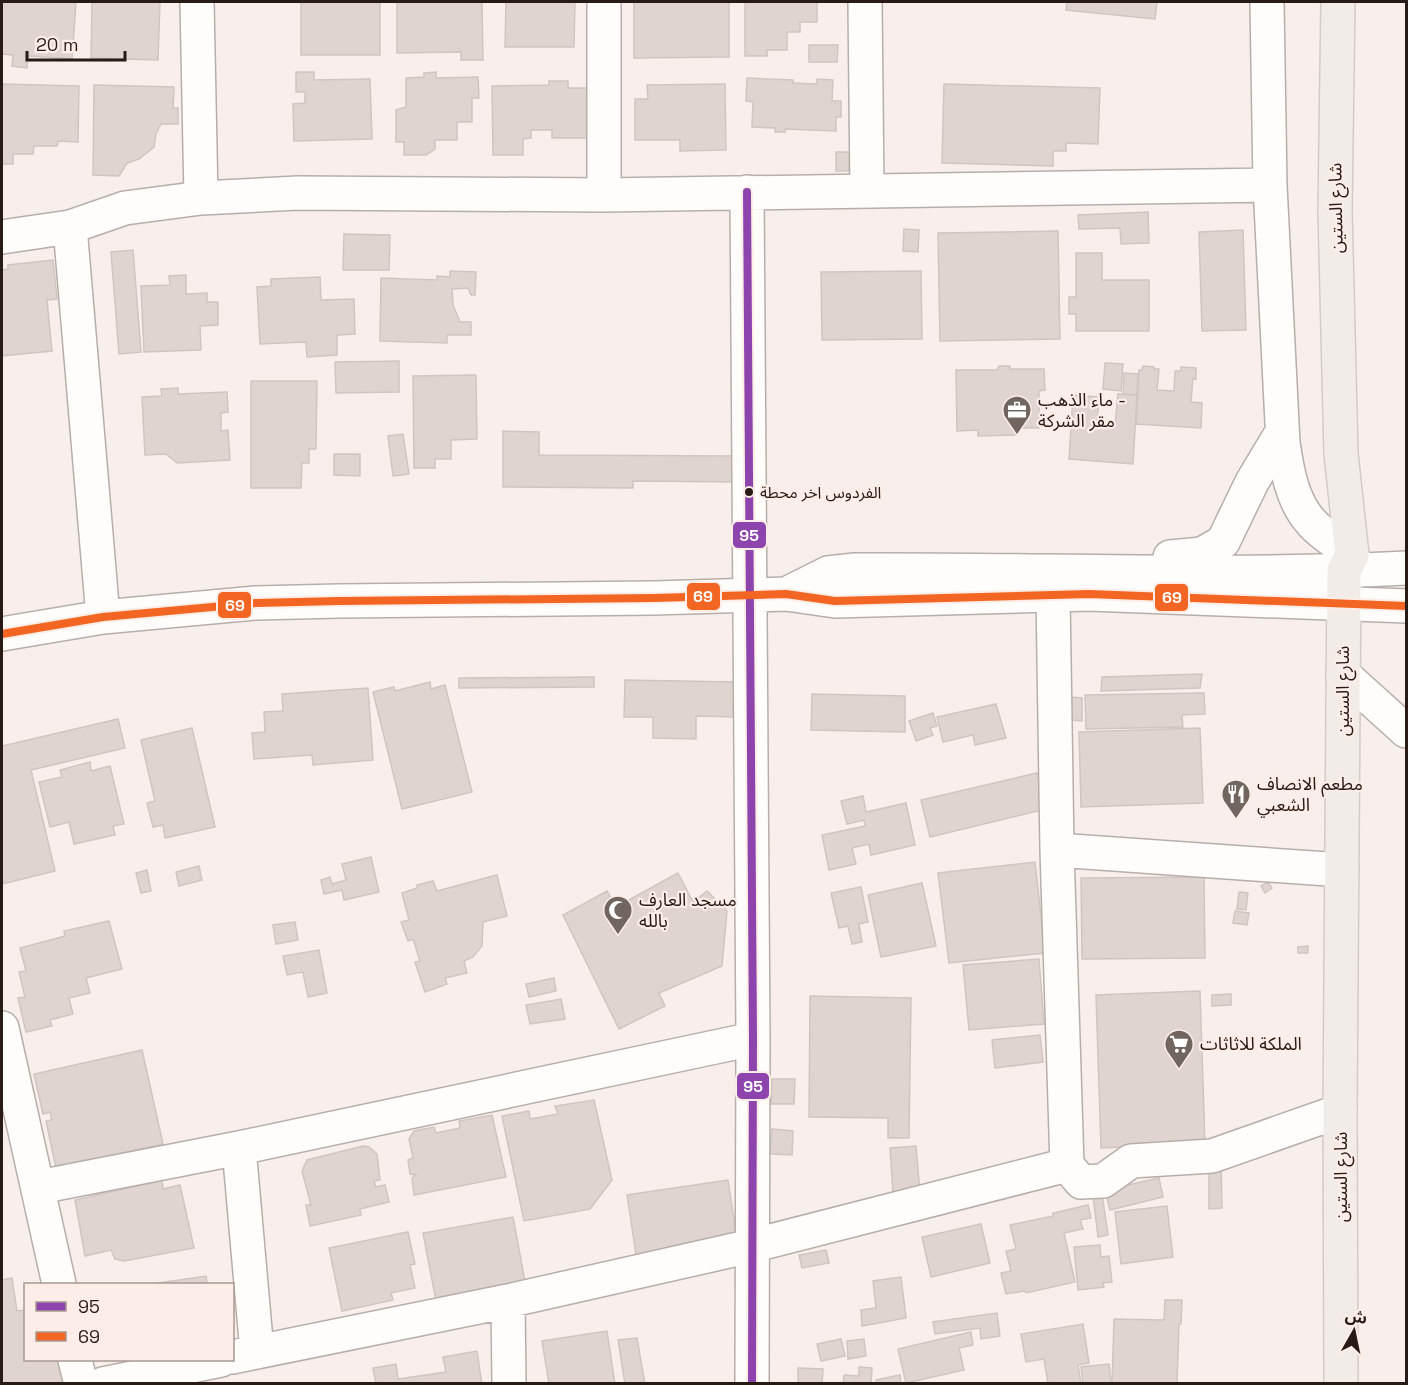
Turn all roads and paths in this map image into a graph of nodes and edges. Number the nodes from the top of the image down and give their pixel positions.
1 (197, 2) edge
2 (604, 2) edge
3 (866, 2) edge
4 (1267, 2) edge
5 (1338, 2) edge
6 (1270, 185) junction
7 (867, 190) junction
8 (747, 192) junction
9 (604, 195) junction
10 (201, 198) junction
11 (70, 227) junction
12 (2, 237) edge
13 (1282, 432) junction
14 (1348, 563) junction
15 (1407, 568) edge
16 (937, 570) junction
17 (786, 594) junction
18 (750, 595) junction
19 (1053, 595) junction
20 (1344, 605) junction
21 (1407, 606) edge
22 (103, 618) junction
23 (2, 634) edge
24 (1344, 674) junction
25 (1407, 731) edge
26 (1057, 850) junction
27 (1342, 870) junction
28 (2, 1028) edge
29 (753, 1039) junction
30 (1341, 1111) junction
31 (239, 1148) junction
32 (1067, 1166) junction
33 (39, 1187) junction
34 (752, 1246) junction
35 (59, 1283) edge
36 (508, 1301) junction
37 (245, 1355) edge
38 (76, 1361) edge
39 (211, 1361) edge
40 (81, 1383) edge
41 (103, 1383) edge
42 (509, 1383) edge
43 (752, 1383) edge
44 (1341, 1383) edge

1 - 10 street
2 - 9 street
3 - 7 street
4 - 6 street
5 - 14 main road, شارع الستين
6 - 7 street
6 - 13 street
7 - 8 street
8 - 9 street
8 - 18 street
9 - 10 street
10 - 11 street
11 - 12 street
11 - 22 street
13 - 14 street
13 - 16 street
14 - 15 street
14 - 16 street
14 - 20 main road, شارع الستين
16 - 17 street
17 - 18 street
17 - 19 street
18 - 22 street
18 - 29 street
19 - 20 street
19 - 26 street
20 - 21 street
20 - 24 main road, شارع الستين
22 - 23 street
24 - 25 street
24 - 27 main road, شارع الستين
26 - 27 street
26 - 32 street
27 - 30 main road, شارع الستين
28 - 33 street
29 - 31 street
29 - 34 street
30 - 32 street
30 - 44 main road, شارع الستين
31 - 33 street
31 - 37 street
32 - 34 street
33 - 35 street
34 - 36 street
34 - 43 street
36 - 37 street
36 - 42 street
38 - 40 street
39 - 41 street

